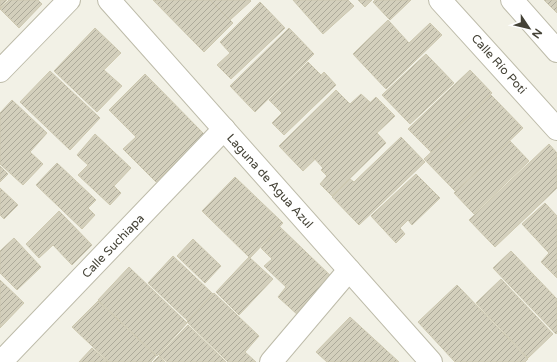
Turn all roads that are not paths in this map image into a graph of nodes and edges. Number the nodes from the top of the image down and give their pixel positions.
1 (69, 0) edge
2 (109, 0) edge
3 (440, 0) edge
4 (512, 0) edge
5 (557, 51) edge
6 (0, 71) edge
7 (557, 129) edge
8 (224, 130) junction
9 (349, 270) junction
10 (1, 362) edge
11 (270, 362) edge
12 (431, 362) edge

1 - 6 street
2 - 8 street, Laguna de Agua Azul
3 - 7 street, Calle Río Poti
4 - 5 street
8 - 9 street, Laguna de Agua Azul
8 - 10 street, Calle Suchiapa
9 - 11 street
9 - 12 street, Laguna de Agua Azul

